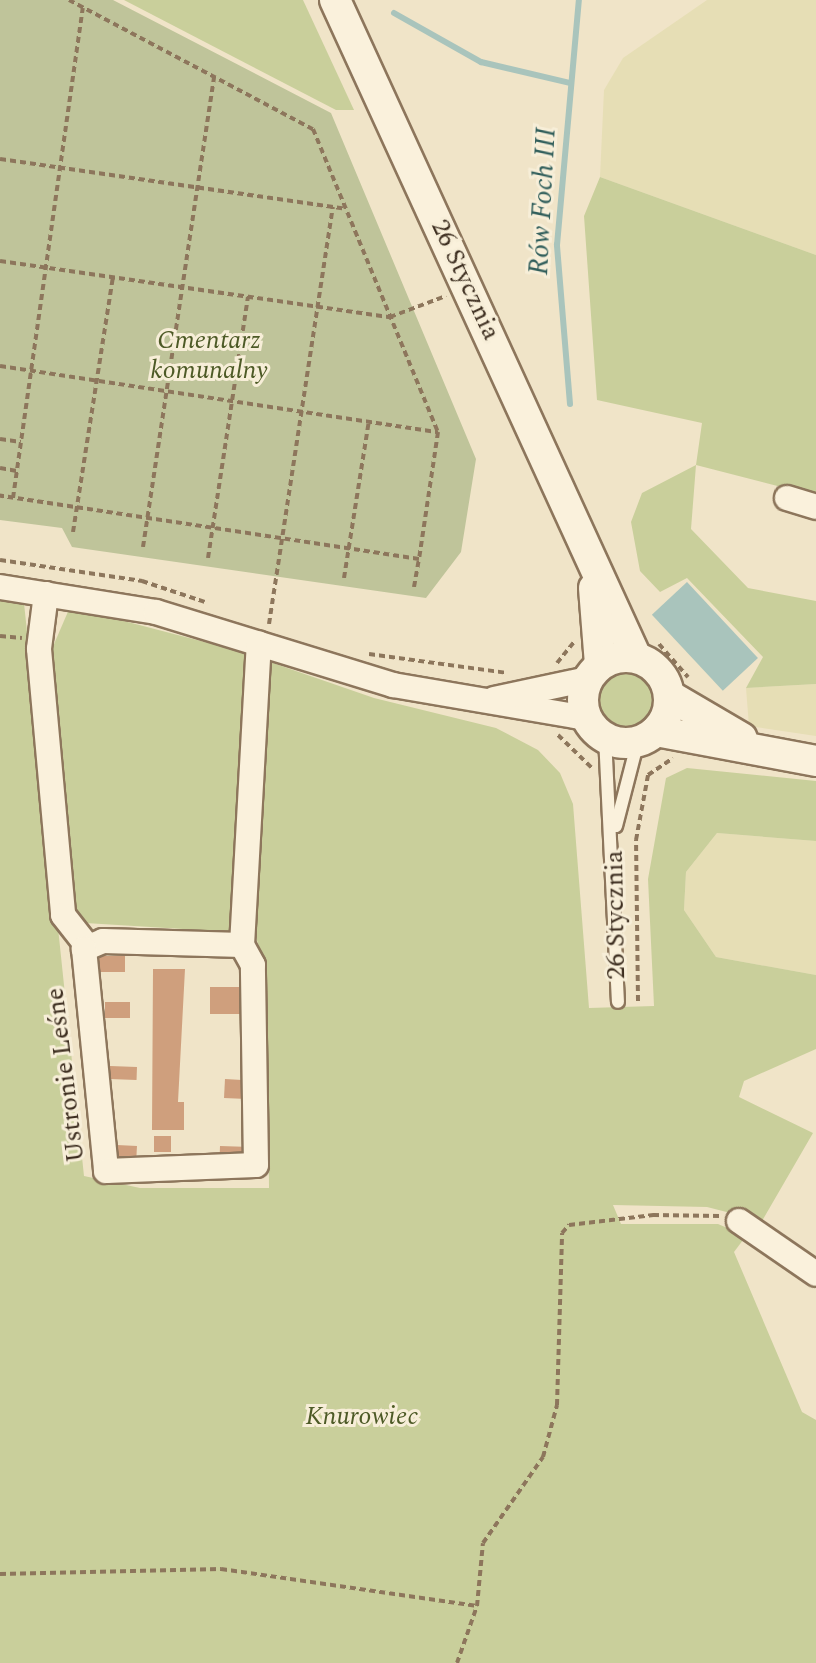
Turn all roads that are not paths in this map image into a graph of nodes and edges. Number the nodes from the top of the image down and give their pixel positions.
1 (335, 0) edge
2 (787, 498) dead end
3 (816, 507) edge
4 (591, 562) junction
5 (0, 587) edge
6 (46, 594) junction
7 (259, 643) junction
8 (645, 648) junction
9 (594, 672) junction
10 (680, 688) junction
11 (488, 700) junction
12 (596, 727) junction
13 (647, 736) junction
14 (758, 747) junction
15 (816, 761) edge
16 (615, 829) junction
17 (242, 945) junction
18 (87, 946) junction
19 (618, 1002) dead end
20 (739, 1221) road end
21 (816, 1274) edge

1 - 4 street, 26 Stycznia
2 - 3 street
4 - 8 street, 26 Stycznia
4 - 9 street, 26 Stycznia
5 - 6 street
6 - 7 street
6 - 18 street
7 - 11 street
7 - 17 street, Ustronie Leśne
8 - 9 street
8 - 10 street
9 - 11 street
9 - 12 street, 26 Stycznia
10 - 13 street
10 - 14 street
11 - 12 street
12 - 13 street
12 - 16 lane, 26 Stycznia
13 - 14 street
13 - 16 lane, 26 Stycznia
14 - 15 street
16 - 19 lane, 26 Stycznia
17 - 18 street
17 - 18 street, Ustronie Leśne
20 - 21 street

